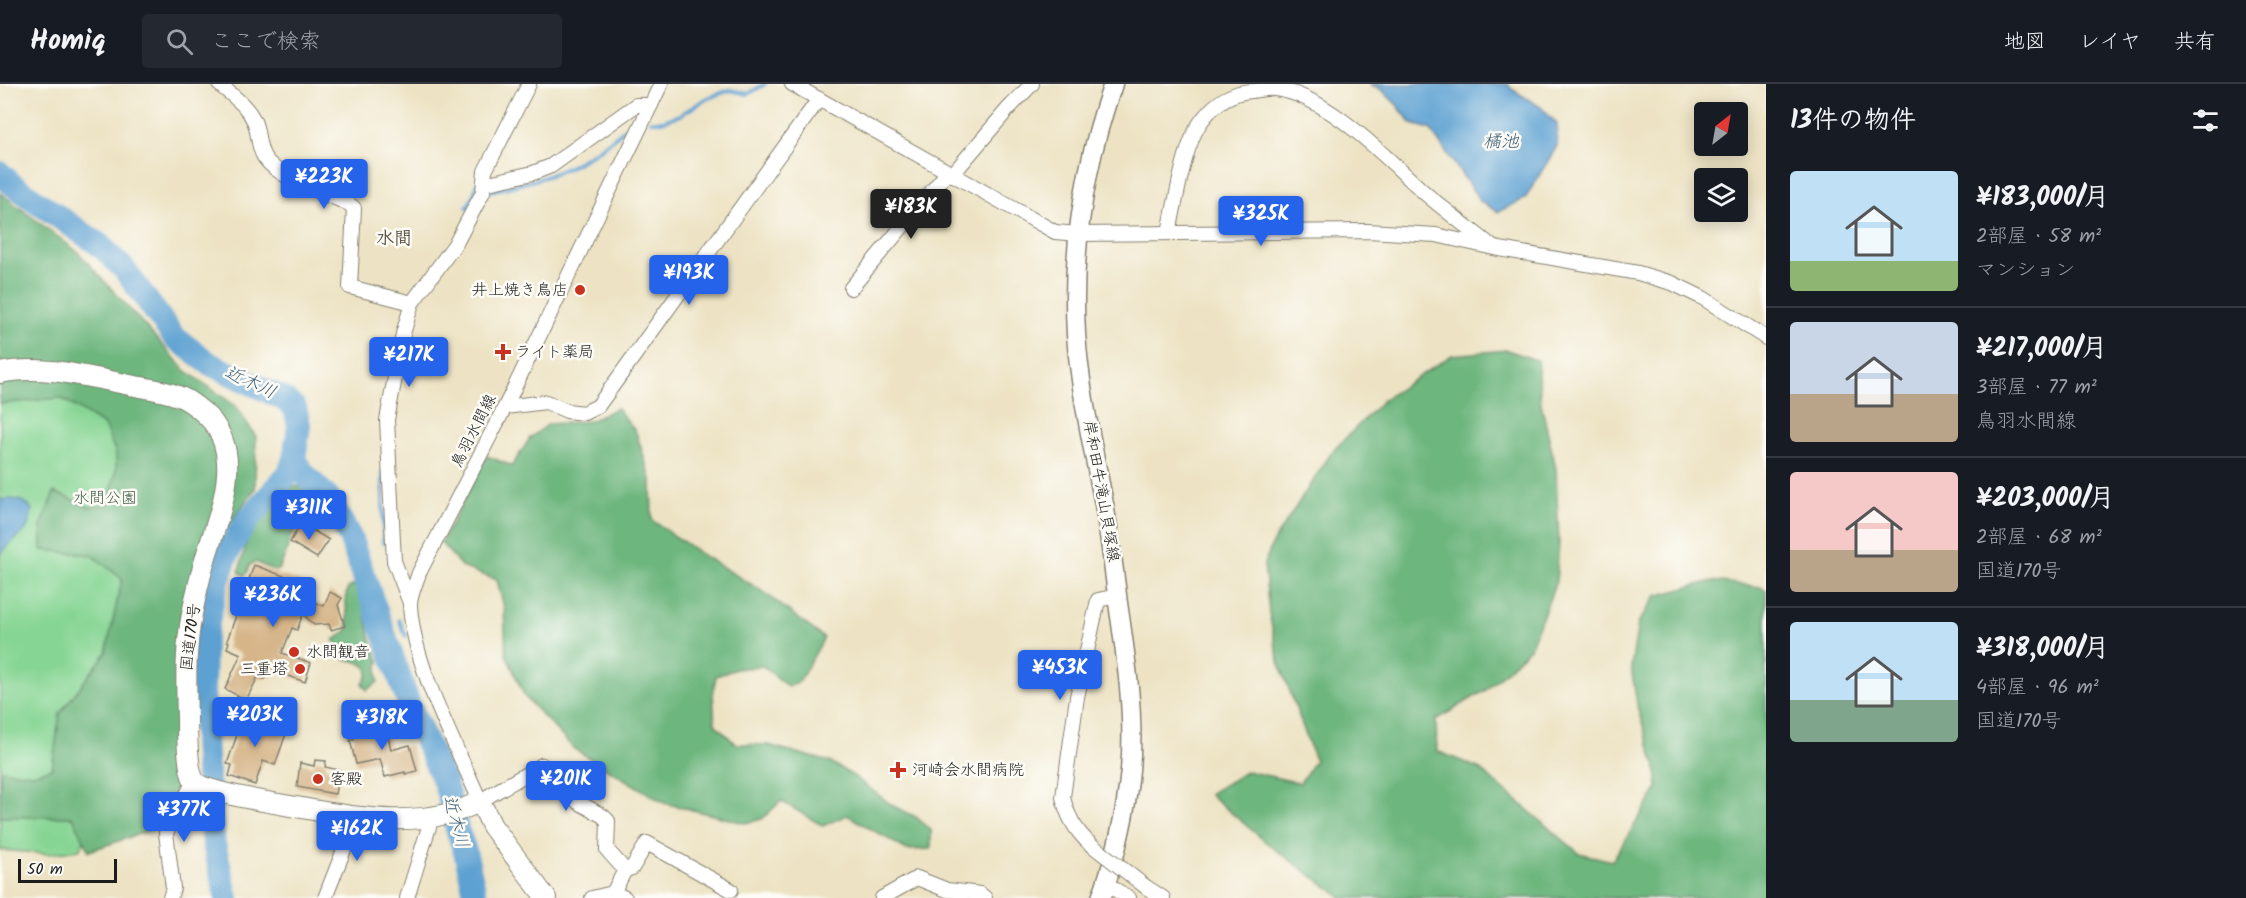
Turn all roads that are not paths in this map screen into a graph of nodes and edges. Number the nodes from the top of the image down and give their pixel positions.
1 (219, 84) edge
2 (529, 84) edge
3 (661, 84) edge
4 (792, 84) edge
5 (1032, 84) edge
6 (1113, 84) edge
7 (819, 99) junction
8 (651, 105) junction
9 (950, 174) junction
10 (484, 184) junction
11 (1169, 232) junction
12 (1078, 234) junction
13 (1494, 248) junction
14 (851, 288) dead end
15 (412, 303) junction
16 (1766, 338) edge
17 (0, 373) edge
18 (505, 407) junction
19 (1117, 596) junction
20 (410, 603) junction
21 (196, 784) junction
22 (475, 804) junction
23 (351, 816) junction
24 (436, 816) junction
25 (625, 870) junction
26 (731, 891) dead end
27 (1104, 891) edge
28 (619, 896) edge
29 (170, 898) edge
30 (325, 898) edge
31 (407, 898) edge
32 (546, 898) edge
33 (592, 898) edge
34 (882, 898) edge
35 (985, 898) edge
36 (1129, 898) edge
37 (1163, 898) edge

1 - 15 street
2 - 10 street
3 - 8 street, 鳥羽水間線
4 - 7 street
5 - 9 street
6 - 12 main road, 岸和田牛滝山貝塚線
7 - 9 street
7 - 18 street
8 - 10 street
8 - 18 street, 鳥羽水間線
9 - 12 street
9 - 14 street
10 - 15 street
11 - 12 street
11 - 13 street
11 - 13 street
12 - 19 main road, 岸和田牛滝山貝塚線
13 - 16 street
15 - 20 street
17 - 21 highway, 国道170号
18 - 20 street, 鳥羽水間線
19 - 27 main road, 岸和田牛滝山貝塚線
19 - 37 street, bridge
20 - 22 street, 鳥羽水間線
21 - 23 highway
21 - 29 street
22 - 24 highway
22 - 25 street
22 - 32 highway
23 - 24 highway
23 - 30 street
24 - 31 street
25 - 26 street
25 - 28 street
27 - 36 street
28 - 33 street
34 - 35 street

